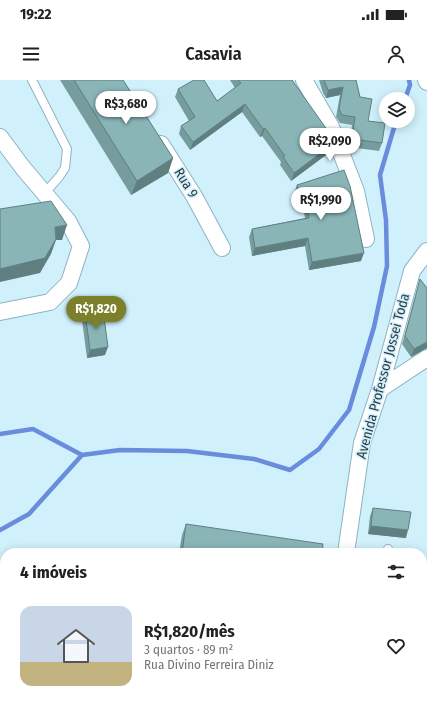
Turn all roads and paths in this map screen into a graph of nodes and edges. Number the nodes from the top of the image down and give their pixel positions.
1 (32, 80) edge
2 (304, 80) edge
3 (153, 132) edge
4 (0, 137) edge
5 (44, 194) junction
6 (366, 240) dead end
7 (222, 248) dead end
8 (427, 251) edge
9 (0, 312) edge
10 (427, 358) edge
11 (380, 389) junction
12 (347, 548) edge

1 - 5 lane
2 - 6 street
3 - 7 street, Rua 9
4 - 5 street
5 - 9 street
8 - 11 street, Avenida Professor Jossei Toda
10 - 11 street
11 - 12 street, Avenida Professor Jossei Toda

